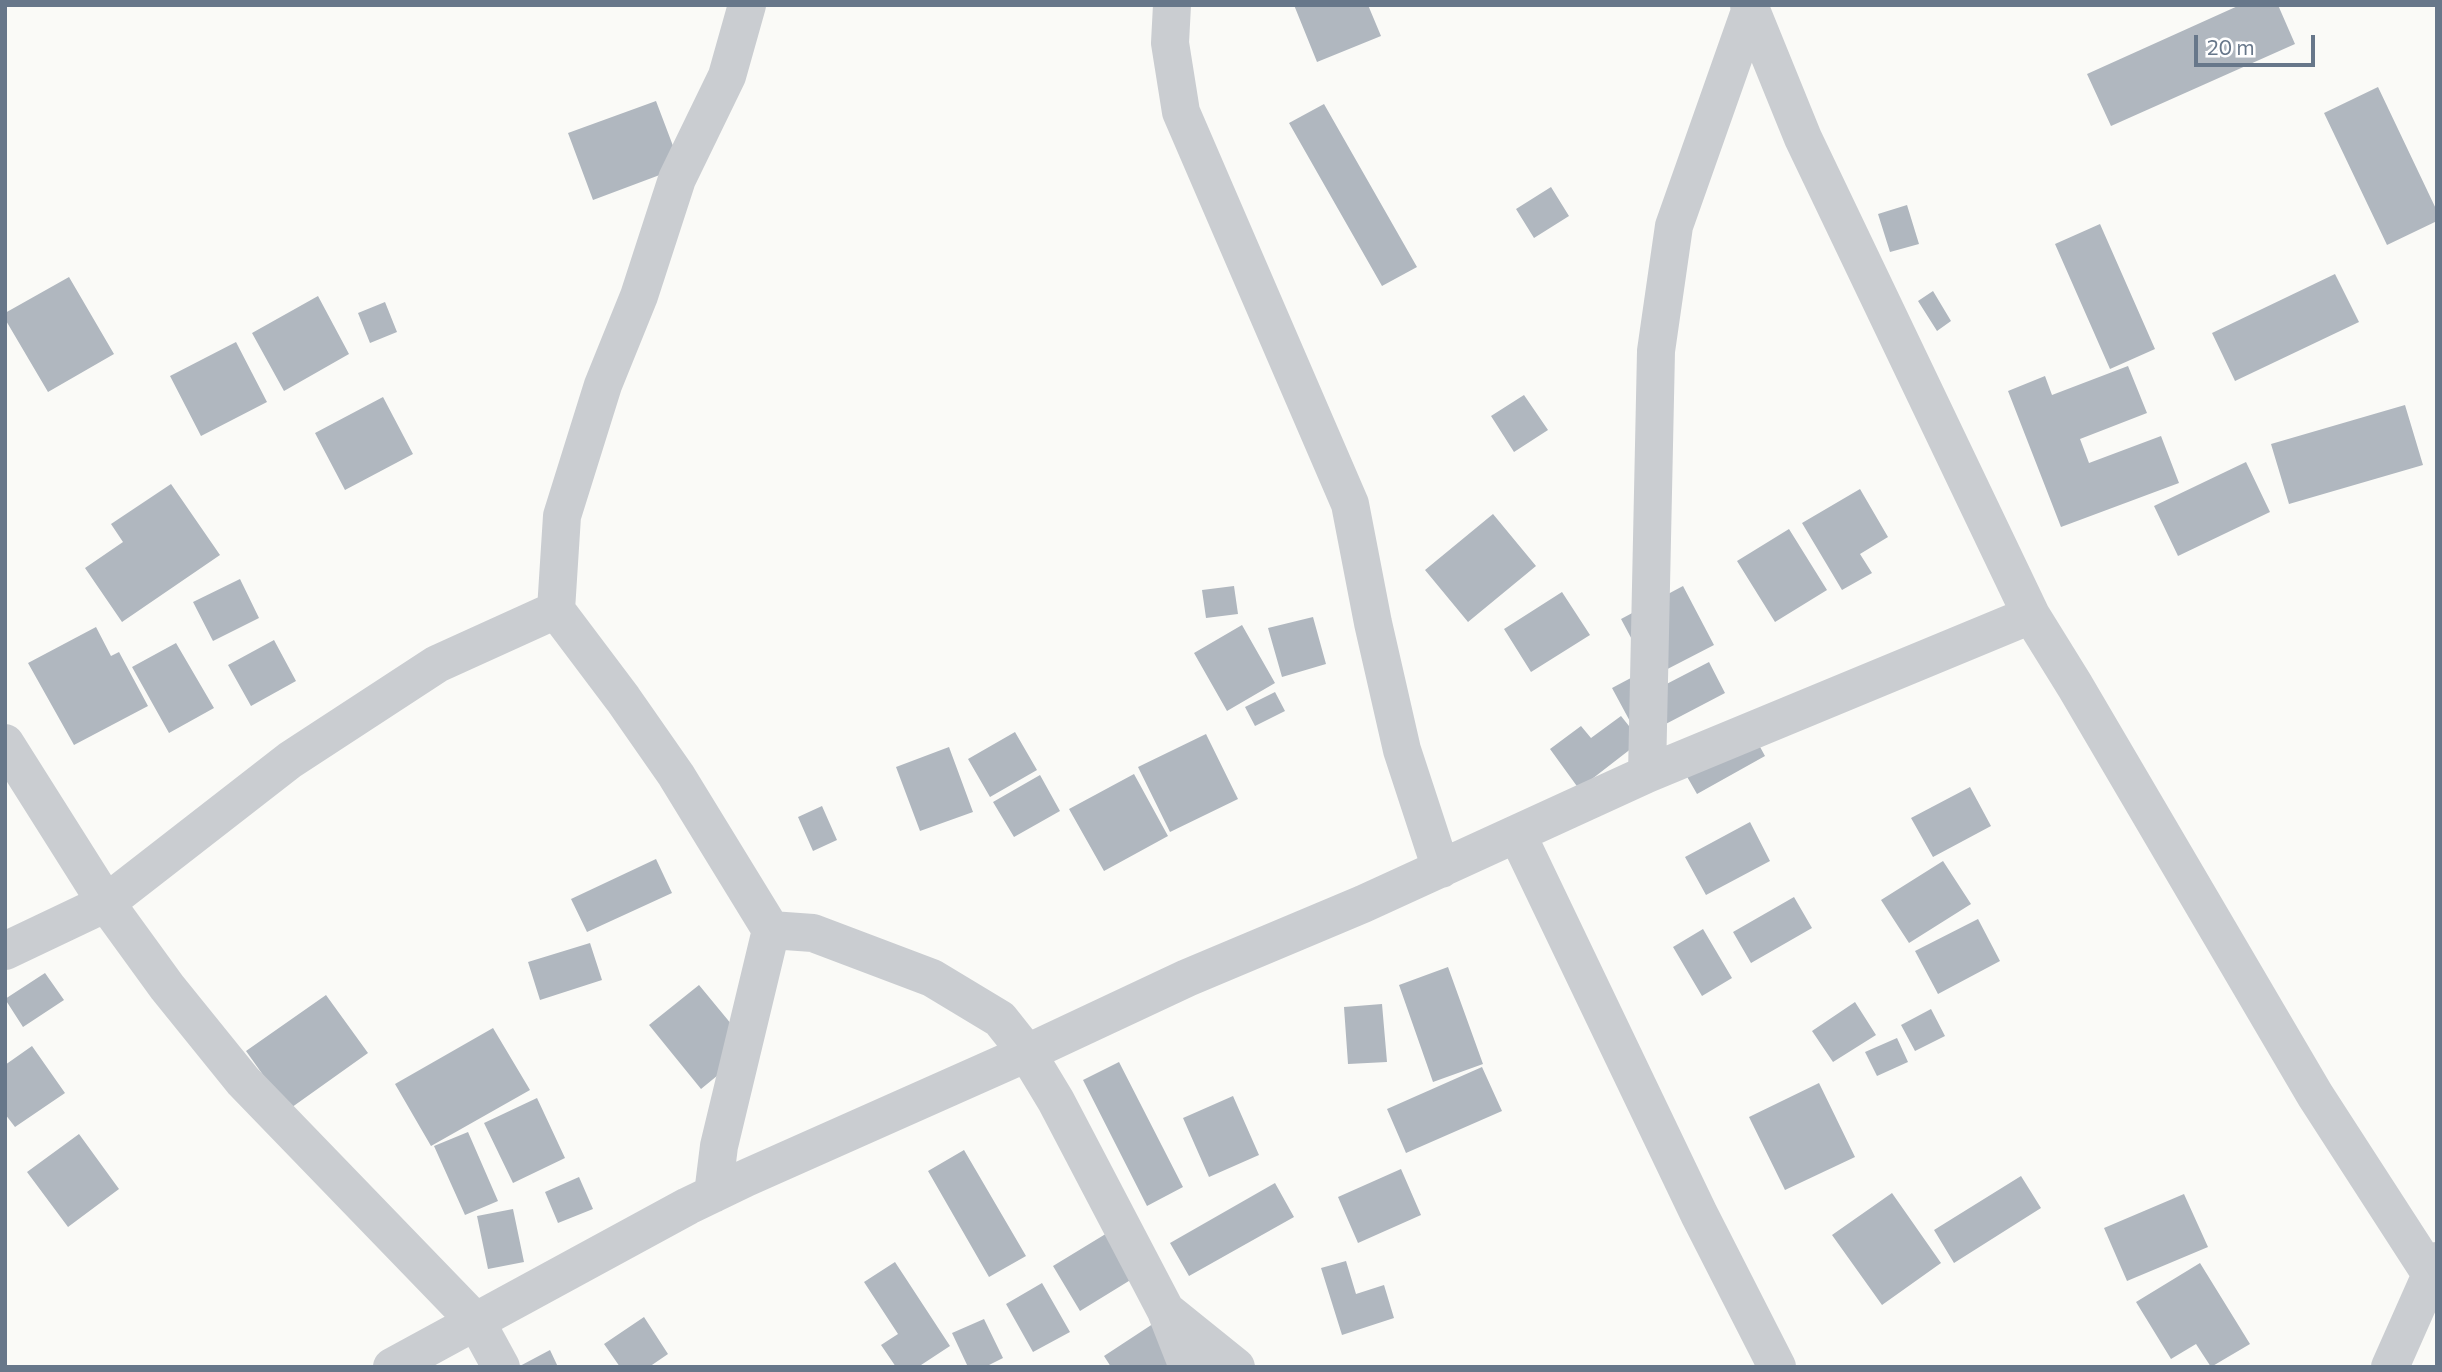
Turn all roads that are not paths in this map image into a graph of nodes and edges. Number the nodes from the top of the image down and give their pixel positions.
1 (747, 5) edge
2 (1172, 5) edge
3 (1750, 8) edge
4 (556, 610) junction
5 (2031, 615) junction
6 (5, 743) edge
7 (1647, 774) junction
8 (1517, 834) junction
9 (1441, 869) junction
10 (106, 903) junction
11 (771, 930) junction
12 (5, 951) edge
13 (1027, 1053) junction
14 (713, 1194) junction
15 (2433, 1267) edge
16 (1166, 1311) junction
17 (477, 1323) junction
18 (392, 1367) edge
19 (501, 1367) edge
20 (1188, 1367) edge
21 (1236, 1367) edge
22 (1777, 1367) edge
23 (2390, 1367) edge

1 - 4 street
2 - 9 street
3 - 5 street
3 - 7 street
4 - 10 street
4 - 11 street
5 - 7 street
5 - 15 street
6 - 10 street
7 - 8 street
8 - 9 street
8 - 22 street
9 - 13 street
10 - 12 street
10 - 17 street
11 - 13 street
11 - 14 street
13 - 14 street
13 - 16 street
14 - 17 street
15 - 23 street
16 - 20 street
16 - 21 street
17 - 18 street
17 - 19 street

